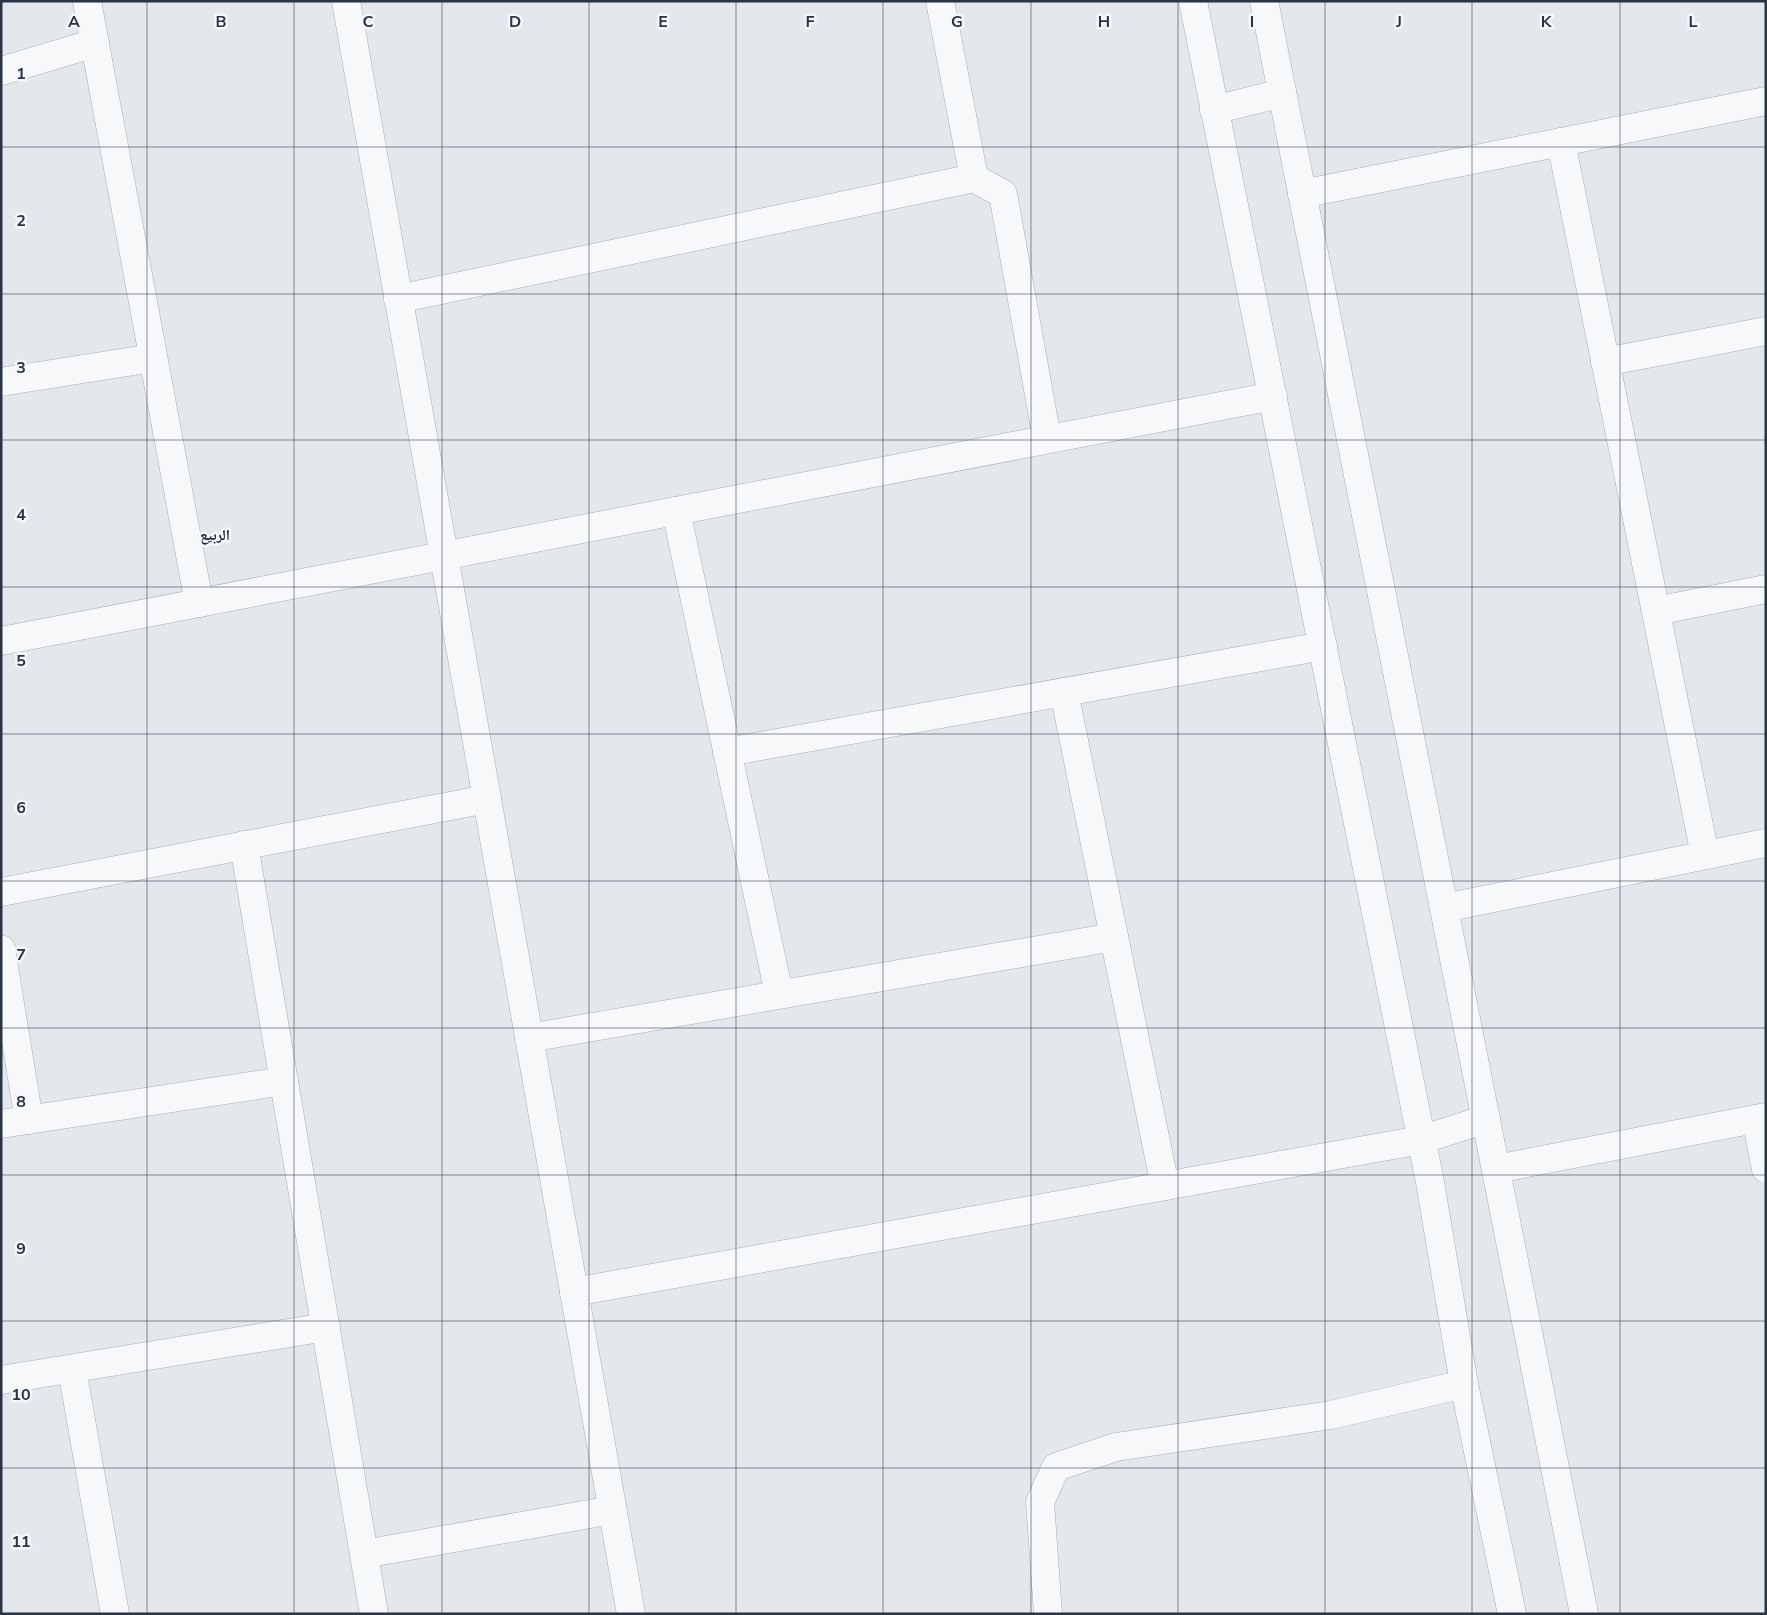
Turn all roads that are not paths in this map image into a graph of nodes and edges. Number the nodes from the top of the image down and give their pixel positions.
1 (87, 1) edge
2 (346, 1) edge
3 (940, 1) edge
4 (1193, 1) edge
5 (1264, 1) edge
6 (95, 43) junction
7 (1, 71) edge
8 (1282, 93) junction
9 (1766, 101) edge
10 (1214, 110) junction
11 (1561, 142) junction
12 (974, 178) junction
13 (1302, 194) junction
14 (398, 299) junction
15 (1766, 331) edge
16 (153, 358) junction
17 (1605, 362) junction
18 (1, 382) edge
19 (1273, 396) junction
20 (1047, 439) junction
21 (676, 511) junction
22 (444, 556) junction
23 (1766, 589) edge
24 (199, 603) junction
25 (1656, 610) junction
26 (1, 641) edge
27 (1323, 646) junction
28 (1064, 692) junction
29 (727, 752) junction
30 (486, 799) junction
31 (1766, 843) edge
32 (244, 845) junction
33 (1705, 855) junction
34 (1, 892) edge
35 (1444, 908) junction
36 (1114, 936) junction
37 (1, 949) edge
38 (778, 994) junction
39 (529, 1038) junction
40 (284, 1081) junction
41 (1761, 1118) edge
42 (1486, 1119) junction
43 (30, 1120) junction
44 (1, 1124) edge
45 (1421, 1140) junction
46 (1496, 1169) junction
47 (1766, 1169) edge
48 (1166, 1186) junction
49 (574, 1292) junction
50 (326, 1327) junction
51 (72, 1369) junction
52 (1, 1380) edge
53 (1464, 1384) junction
54 (612, 1510) junction
55 (364, 1554) junction
56 (115, 1614) edge
57 (374, 1614) edge
58 (631, 1614) edge
59 (1048, 1614) edge
60 (1512, 1614) edge
61 (1584, 1614) edge

1 - 6 street
2 - 14 street
3 - 12 street
4 - 10 street
5 - 8 street
6 - 7 street
6 - 16 street
8 - 10 street
8 - 13 street
9 - 11 street
10 - 19 street
11 - 13 street
11 - 17 street
12 - 14 street
12 - 20 street
13 - 35 street
14 - 22 street
15 - 17 street
16 - 18 street
16 - 24 street
17 - 25 street
19 - 20 street
19 - 27 street
20 - 21 street
21 - 22 street
21 - 29 street
22 - 24 street
22 - 30 street
23 - 25 street
24 - 26 street
25 - 33 street
27 - 28 street
27 - 45 street
28 - 29 street
28 - 36 street
29 - 38 street
30 - 32 street
30 - 39 street
31 - 33 street
32 - 34 street
32 - 40 street
33 - 35 street
35 - 42 street
36 - 38 street
36 - 48 street
37 - 43 street
38 - 39 street
39 - 49 street
40 - 43 street
40 - 50 street
41 - 46 street
41 - 47 street
42 - 45 street
42 - 46 street
43 - 44 street
45 - 48 street
45 - 53 street
46 - 61 street
48 - 49 street
49 - 54 street
50 - 51 street
50 - 55 street
51 - 52 street
51 - 56 street
53 - 59 street
53 - 60 street
54 - 55 street
54 - 58 street
55 - 57 street

